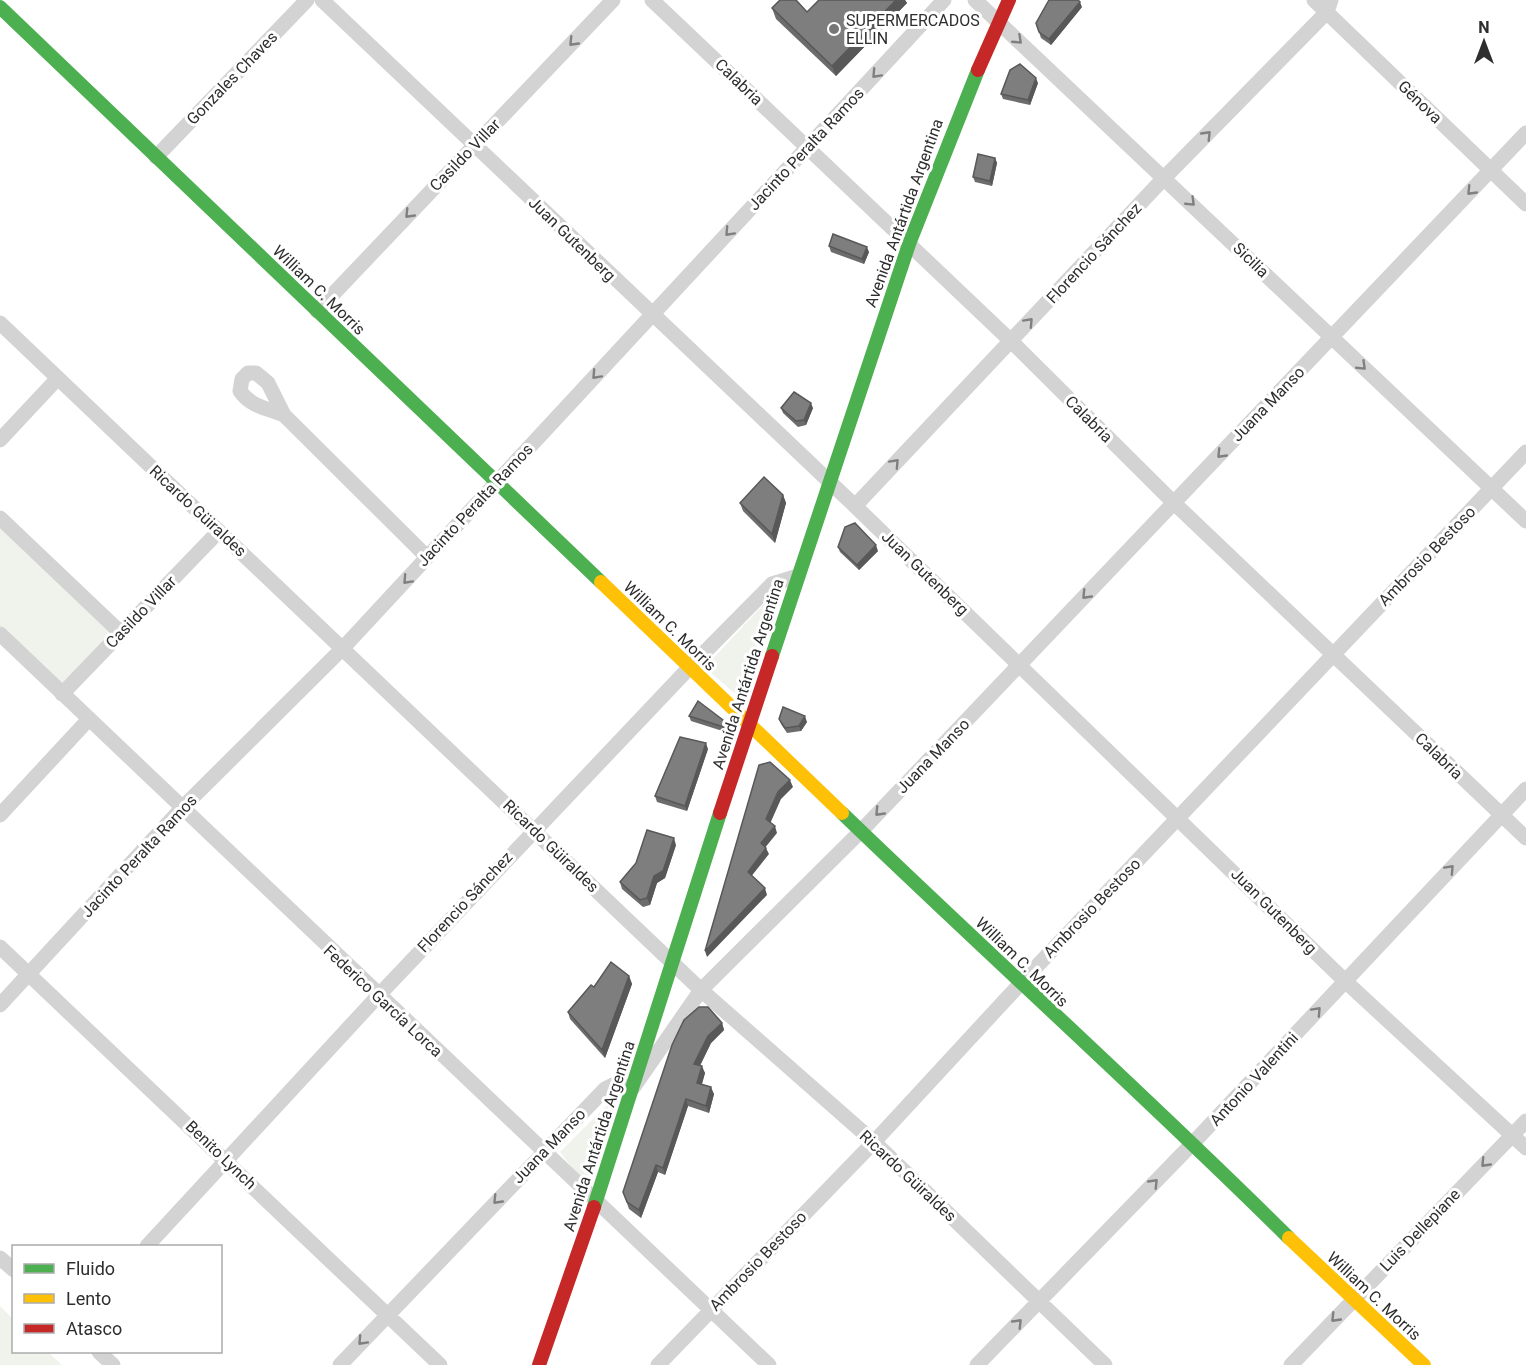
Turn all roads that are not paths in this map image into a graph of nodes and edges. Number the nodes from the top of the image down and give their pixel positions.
1 (307, 0) edge
2 (322, 0) edge
3 (613, 0) edge
4 (652, 0) edge
5 (944, 0) edge
6 (975, 0) edge
7 (1009, 0) edge
8 (1314, 0) edge
9 (1329, 6) edge
10 (0, 8) edge
11 (998, 22) junction
12 (1526, 133) edge
13 (474, 146) junction
14 (807, 148) junction
15 (156, 157) junction
16 (1491, 170) junction
17 (1166, 177) junction
18 (1526, 204) edge
19 (909, 244) junction
20 (317, 311) junction
21 (652, 315) junction
22 (0, 323) edge
23 (1332, 337) junction
24 (1011, 341) junction
25 (58, 378) junction
26 (285, 415) dead end
27 (0, 440) edge
28 (1526, 452) edge
29 (829, 481) junction
30 (496, 482) junction
31 (1491, 488) junction
32 (1174, 503) junction
33 (855, 506) junction
34 (0, 518) edge
35 (1526, 522) edge
36 (219, 531) junction
37 (427, 557) junction
38 (798, 576) junction
39 (121, 633) junction
40 (1, 637) edge
41 (343, 648) junction
42 (1333, 655) junction
43 (1020, 664) junction
44 (690, 667) junction
45 (62, 694) junction
46 (89, 719) junction
47 (750, 723) junction
48 (1526, 789) edge
49 (182, 808) junction
50 (0, 815) edge
51 (1501, 815) junction
52 (1178, 818) junction
53 (534, 829) junction
54 (862, 830) junction
55 (1526, 838) edge
56 (0, 947) edge
57 (671, 960) junction
58 (29, 974) junction
59 (1345, 981) junction
60 (1020, 984) junction
61 (701, 990) junction
62 (378, 996) junction
63 (0, 1005) edge
64 (633, 1088) junction
65 (1526, 1122) edge
66 (1513, 1135) junction
67 (874, 1143) junction
68 (1193, 1143) junction
69 (1526, 1148) edge
70 (543, 1152) junction
71 (227, 1162) junction
72 (596, 1201) junction
73 (148, 1245) edge
74 (0, 1258) edge
75 (12, 1268) edge
76 (1352, 1300) junction
77 (1039, 1301) junction
78 (710, 1311) junction
79 (387, 1314) junction
80 (100, 1353) edge
81 (113, 1365) edge
82 (340, 1365) edge
83 (440, 1365) edge
84 (539, 1365) edge
85 (658, 1365) edge
86 (769, 1365) edge
87 (977, 1365) edge
88 (1105, 1365) edge
89 (1290, 1365) edge
90 (1424, 1365) edge

1 - 15 street, Gonzales Chaves
2 - 13 street, Juan Gutenberg
3 -> 13 street, Casildo Villar
4 - 14 street, Calabria
5 -> 14 street, Jacinto Peralta Ramos
6 - 11 street, Sicilia
7 - 11 street, Avenida Antártida Argentina
8 - 9 street, Génova
9 - 16 street, Génova
17 -> 9 street, Florencio Sánchez
10 - 15 street, William C. Morris
11 -> 17 street, Sicilia
11 - 19 street, Avenida Antártida Argentina
12 - 16 street, Juana Manso
13 -> 20 street, Casildo Villar
13 - 21 street, Juan Gutenberg
14 - 19 street, Calabria
14 -> 21 street, Jacinto Peralta Ramos
15 - 20 street, William C. Morris
16 - 18 street, Génova
16 -> 23 street, Juana Manso
17 -> 23 street, Sicilia
24 -> 17 street, Florencio Sánchez
19 - 24 street, Calabria
19 - 29 street, Avenida Antártida Argentina
20 - 30 street, William C. Morris
21 - 29 street, Juan Gutenberg
21 -> 30 street, Jacinto Peralta Ramos
22 - 25 street, Ricardo Güiraldes
23 -> 31 street, Sicilia
23 -> 32 street, Juana Manso
24 - 32 street, Calabria
33 -> 24 street, Florencio Sánchez
25 - 27 street
25 - 36 street, Ricardo Güiraldes
26 - 37 street
28 - 31 street, Ambrosio Bestoso
29 - 33 street, Juan Gutenberg
29 - 38 street, Avenida Antártida Argentina
30 - 37 street, Jacinto Peralta Ramos
30 - 44 street, William C. Morris
31 - 35 street, Sicilia
31 - 42 street, Ambrosio Bestoso
32 - 42 street, Calabria
32 -> 43 street, Juana Manso
33 - 43 street, Juan Gutenberg
34 - 39 street
36 - 39 street, Casildo Villar
36 - 41 street, Ricardo Güiraldes
37 -> 41 street, Jacinto Peralta Ramos
38 - 44 street, Florencio Sánchez
38 - 47 street, Avenida Antártida Argentina
39 - 45 street, Casildo Villar
40 - 45 street, Federico García Lorca
41 - 49 street, Jacinto Peralta Ramos
41 - 53 street, Ricardo Güiraldes
42 - 51 street, Calabria
42 - 52 street, Ambrosio Bestoso
43 - 52 street, Juan Gutenberg
43 -> 54 street, Juana Manso
44 - 47 street, William C. Morris
44 - 53 street, Florencio Sánchez
45 - 46 street, Federico García Lorca
46 - 49 street, Federico García Lorca
46 - 50 street
47 - 54 street, William C. Morris
47 - 57 street, Avenida Antártida Argentina
48 - 51 street, Antonio Valentini
49 - 58 street, Jacinto Peralta Ramos
49 - 62 street, Federico García Lorca
51 - 55 street, Calabria
59 -> 51 street, Antonio Valentini
52 - 59 street, Juan Gutenberg
52 - 60 street, Ambrosio Bestoso
53 - 57 street, Ricardo Güiraldes
53 - 62 street, Florencio Sánchez
54 - 60 street, William C. Morris
54 - 61 street, Juana Manso
56 - 58 street, Benito Lynch
57 - 61 street, Ricardo Güiraldes
57 - 64 street, Avenida Antártida Argentina
58 - 63 street, Jacinto Peralta Ramos
58 - 71 street, Benito Lynch
59 - 66 street, Juan Gutenberg
68 -> 59 street, Antonio Valentini
60 - 67 street, Ambrosio Bestoso
60 - 68 street, William C. Morris
61 - 64 street, Juana Manso
61 - 67 street, Ricardo Güiraldes
62 - 70 street, Federico García Lorca
62 - 71 street, Florencio Sánchez
64 - 70 street, Juana Manso
64 - 72 street, Avenida Antártida Argentina
65 - 66 street, Luis Dellepiane
66 - 69 street, Juan Gutenberg
66 -> 76 street, Luis Dellepiane
67 - 77 street, Ricardo Güiraldes
67 - 78 street, Ambrosio Bestoso
68 - 76 street, William C. Morris
77 -> 68 street, Antonio Valentini
70 - 72 street, Federico García Lorca
70 -> 79 street, Juana Manso
71 - 73 street, Florencio Sánchez
71 - 79 street, Benito Lynch
72 - 78 street, Federico García Lorca
72 - 84 street, Avenida Antártida Argentina
74 - 75 street
76 -> 89 street, Luis Dellepiane
76 - 90 street, William C. Morris
87 -> 77 street, Antonio Valentini
77 - 88 street, Ricardo Güiraldes
78 - 85 street, Ambrosio Bestoso
78 - 86 street, Federico García Lorca
79 -> 82 street, Juana Manso
79 - 83 street, Benito Lynch
80 - 81 street

